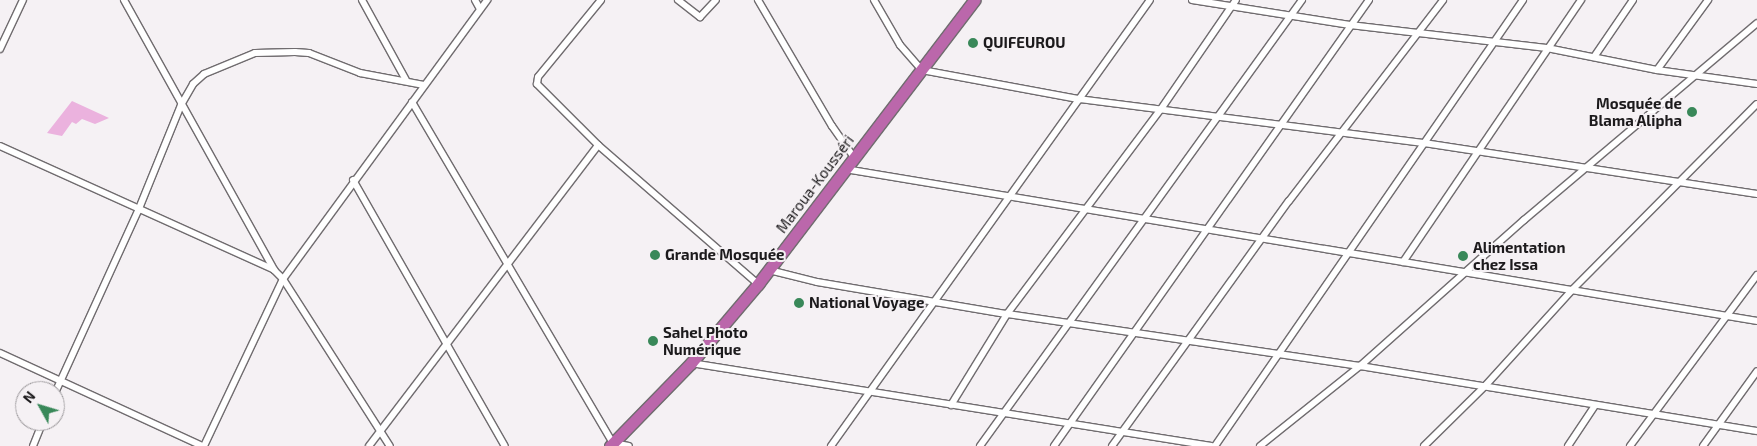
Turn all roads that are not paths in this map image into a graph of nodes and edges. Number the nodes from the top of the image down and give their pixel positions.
1 (23, 0) edge
2 (124, 0) edge
3 (362, 0) edge
4 (475, 0) edge
5 (487, 0) edge
6 (601, 0) edge
7 (678, 0) edge
8 (716, 0) edge
9 (758, 0) edge
10 (874, 0) edge
11 (974, 0) edge
12 (1150, 0) edge
13 (1192, 0) edge
14 (1236, 0) edge
15 (1302, 0) edge
16 (1369, 0) edge
17 (1443, 0) edge
18 (1523, 0) edge
19 (1581, 0) edge
20 (1633, 0) edge
21 (1708, 0) edge
22 (1231, 6) junction
23 (480, 9) junction
24 (1291, 15) junction
25 (1757, 23) edge
26 (1350, 25) junction
27 (1420, 32) junction
28 (1493, 44) junction
29 (1547, 48) junction
30 (0, 49) edge
31 (1594, 57) junction
32 (922, 70) junction
33 (1657, 70) junction
34 (1694, 75) junction
35 (406, 80) junction
36 (1757, 84) edge
37 (424, 85) junction
38 (1079, 99) junction
39 (412, 102) junction
40 (1757, 104) edge
41 (181, 105) junction
42 (1160, 109) junction
43 (1217, 118) junction
44 (1280, 127) junction
45 (1342, 134) junction
46 (1424, 143) junction
47 (598, 145) junction
48 (0, 146) edge
49 (1480, 152) junction
50 (854, 157) junction
51 (1584, 168) junction
52 (845, 169) junction
53 (353, 180) junction
54 (1681, 182) junction
55 (1757, 194) edge
56 (1008, 198) junction
57 (138, 211) junction
58 (1084, 211) junction
59 (1143, 221) junction
60 (1208, 230) junction
61 (1262, 240) junction
62 (1348, 254) junction
63 (507, 262) junction
64 (1403, 262) junction
65 (274, 270) junction
66 (769, 270) junction
67 (1467, 272) junction
68 (1757, 274) edge
69 (283, 279) junction
70 (758, 284) junction
71 (1572, 290) junction
72 (933, 302) junction
73 (1007, 314) junction
74 (1728, 316) junction
75 (1757, 321) edge
76 (1069, 322) junction
77 (1134, 332) junction
78 (1190, 341) junction
79 (445, 343) junction
80 (0, 353) edge
81 (1279, 354) junction
82 (691, 363) junction
83 (1360, 366) junction
84 (1757, 371) edge
85 (60, 381) joint
86 (65, 383) edge
87 (1485, 386) junction
88 (867, 393) junction
89 (951, 405) junction
90 (1594, 407) junction
91 (1003, 413) junction
92 (1651, 414) junction
93 (1070, 422) junction
94 (1718, 425) junction
95 (39, 431) edge
96 (378, 431) junction
97 (1122, 431) junction
98 (1757, 431) edge
99 (612, 445) edge
100 (32, 446) edge
101 (203, 446) edge
102 (370, 446) edge
103 (390, 446) edge
104 (505, 446) edge
105 (629, 446) edge
106 (831, 446) edge
107 (980, 446) edge
108 (1054, 446) edge
109 (1112, 446) edge
110 (1211, 446) edge
111 (1215, 446) edge
112 (1260, 446) edge
113 (1424, 446) edge
114 (1568, 446) edge
115 (1630, 446) edge
116 (1703, 446) edge

1 - 30 street
2 - 41 street
3 - 35 street
4 - 23 street
5 - 23 street
6 - 47 street
7 - 8 street
9 - 50 street
10 - 32 street
11 - 32 highway, Maroua-Kousséri
12 - 38 street
13 - 22 street
14 - 22 street
15 - 24 street
16 - 26 street
17 - 27 street
18 - 28 street
19 - 29 street
20 - 31 street
21 - 33 street
22 - 24 street
22 - 42 street
23 - 37 street
24 - 26 street
24 - 43 street
25 - 34 street
26 - 27 street
26 - 44 street
27 - 28 street
27 - 45 street
28 - 29 street
28 - 46 street
29 - 31 street
29 - 49 street
31 - 33 street
32 - 38 street
32 - 50 highway, Maroua-Kousséri
33 - 34 street
34 - 36 street
34 - 51 street
35 - 37 street
35 - 41 street
37 - 39 street
38 - 42 street
38 - 56 street
39 - 53 street
39 - 63 street
40 - 54 street
41 - 57 street
41 - 65 street
42 - 43 street
42 - 58 street
43 - 44 street
43 - 59 street
44 - 45 street
44 - 60 street
45 - 46 street
45 - 61 street
46 - 49 street
46 - 62 street
47 - 63 street
47 - 70 street
48 - 57 street
49 - 51 street
49 - 64 street
50 - 52 highway, Maroua-Kousséri
51 - 54 street
51 - 67 street
52 - 56 street
52 - 66 highway, Maroua-Kousséri
53 - 69 street
53 - 79 street
54 - 55 street
54 - 71 street
56 - 58 street
56 - 72 street
57 - 65 street
57 - 85 street
58 - 59 street
58 - 73 street
59 - 60 street
59 - 76 street
60 - 61 street
60 - 77 street
61 - 62 street
61 - 78 street
62 - 64 street
62 - 81 street
63 - 79 street
63 - 99 street
64 - 67 street
65 - 69 street
66 - 70 highway, Maroua-Kousséri
66 - 72 street
67 - 71 street
67 - 83 street
68 - 74 street
69 - 96 street
69 - 101 street
70 - 82 highway, Maroua-Kousséri
71 - 74 street
71 - 87 street
72 - 73 street
72 - 88 street
73 - 76 street
73 - 89 street
74 - 75 street
74 - 92 street
76 - 77 street
76 - 91 street
77 - 78 street
77 - 93 street
78 - 81 street
78 - 97 street
79 - 96 street
79 - 104 street
80 - 85 street
81 - 83 street
81 - 111 street
82 - 88 street
82 - 99 highway, Maroua-Kousséri
83 - 87 street
83 - 112 street
84 - 94 street
86 - 101 street
87 - 90 street
87 - 113 street
88 - 89 street
88 - 106 street
89 - 91 street
90 - 92 street
90 - 114 street
91 - 93 street
91 - 107 street
92 - 94 street
92 - 115 street
93 - 97 street
93 - 108 street
94 - 98 street
94 - 116 street
95 - 100 street
96 - 102 street
96 - 103 street
97 - 109 street
97 - 110 street
99 - 105 street

